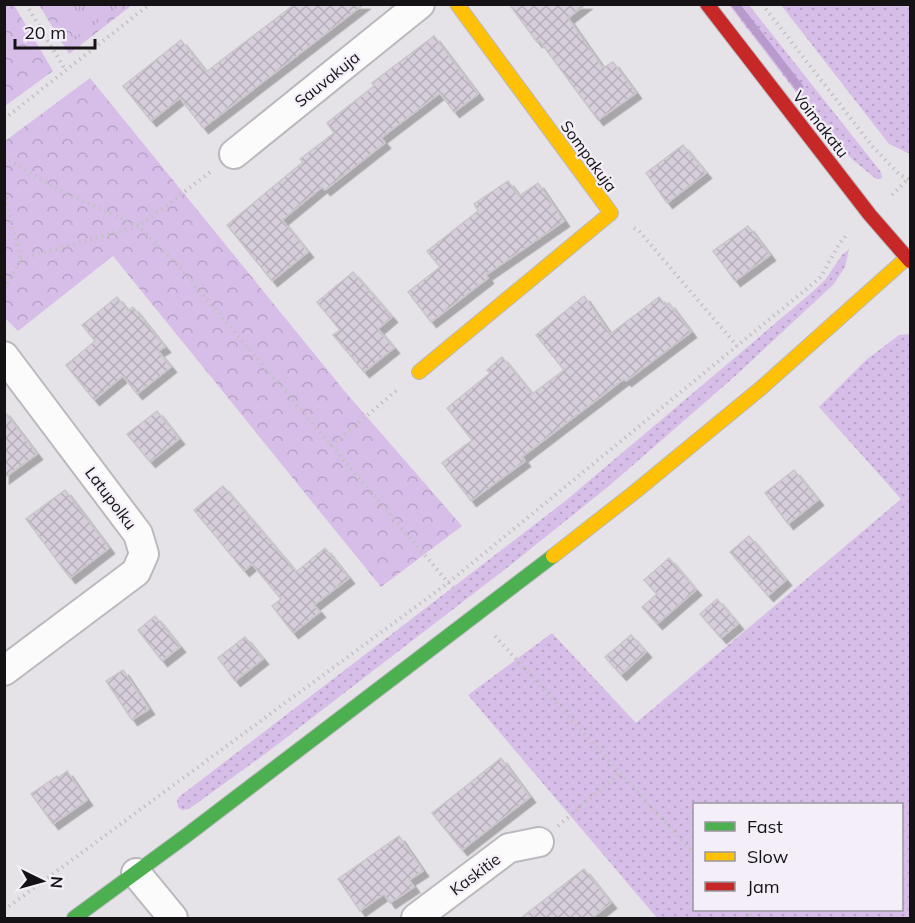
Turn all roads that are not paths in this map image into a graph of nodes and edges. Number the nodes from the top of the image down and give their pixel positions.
1 (420, 4) edge
2 (457, 4) edge
3 (707, 4) edge
4 (234, 154) road end
5 (910, 258) edge
6 (4, 356) edge
7 (419, 372) road end
8 (4, 671) edge
9 (539, 842) road end
10 (136, 873) junction
11 (74, 918) edge
12 (173, 918) edge
13 (416, 918) edge

1 - 4 street, Sauvakuja
2 - 7 street, Sompakuja
3 - 5 street, Voimakatu
5 - 10 street
6 - 8 street, Latupolku
9 - 13 street, Kaskitie
10 - 11 street
10 - 12 street

